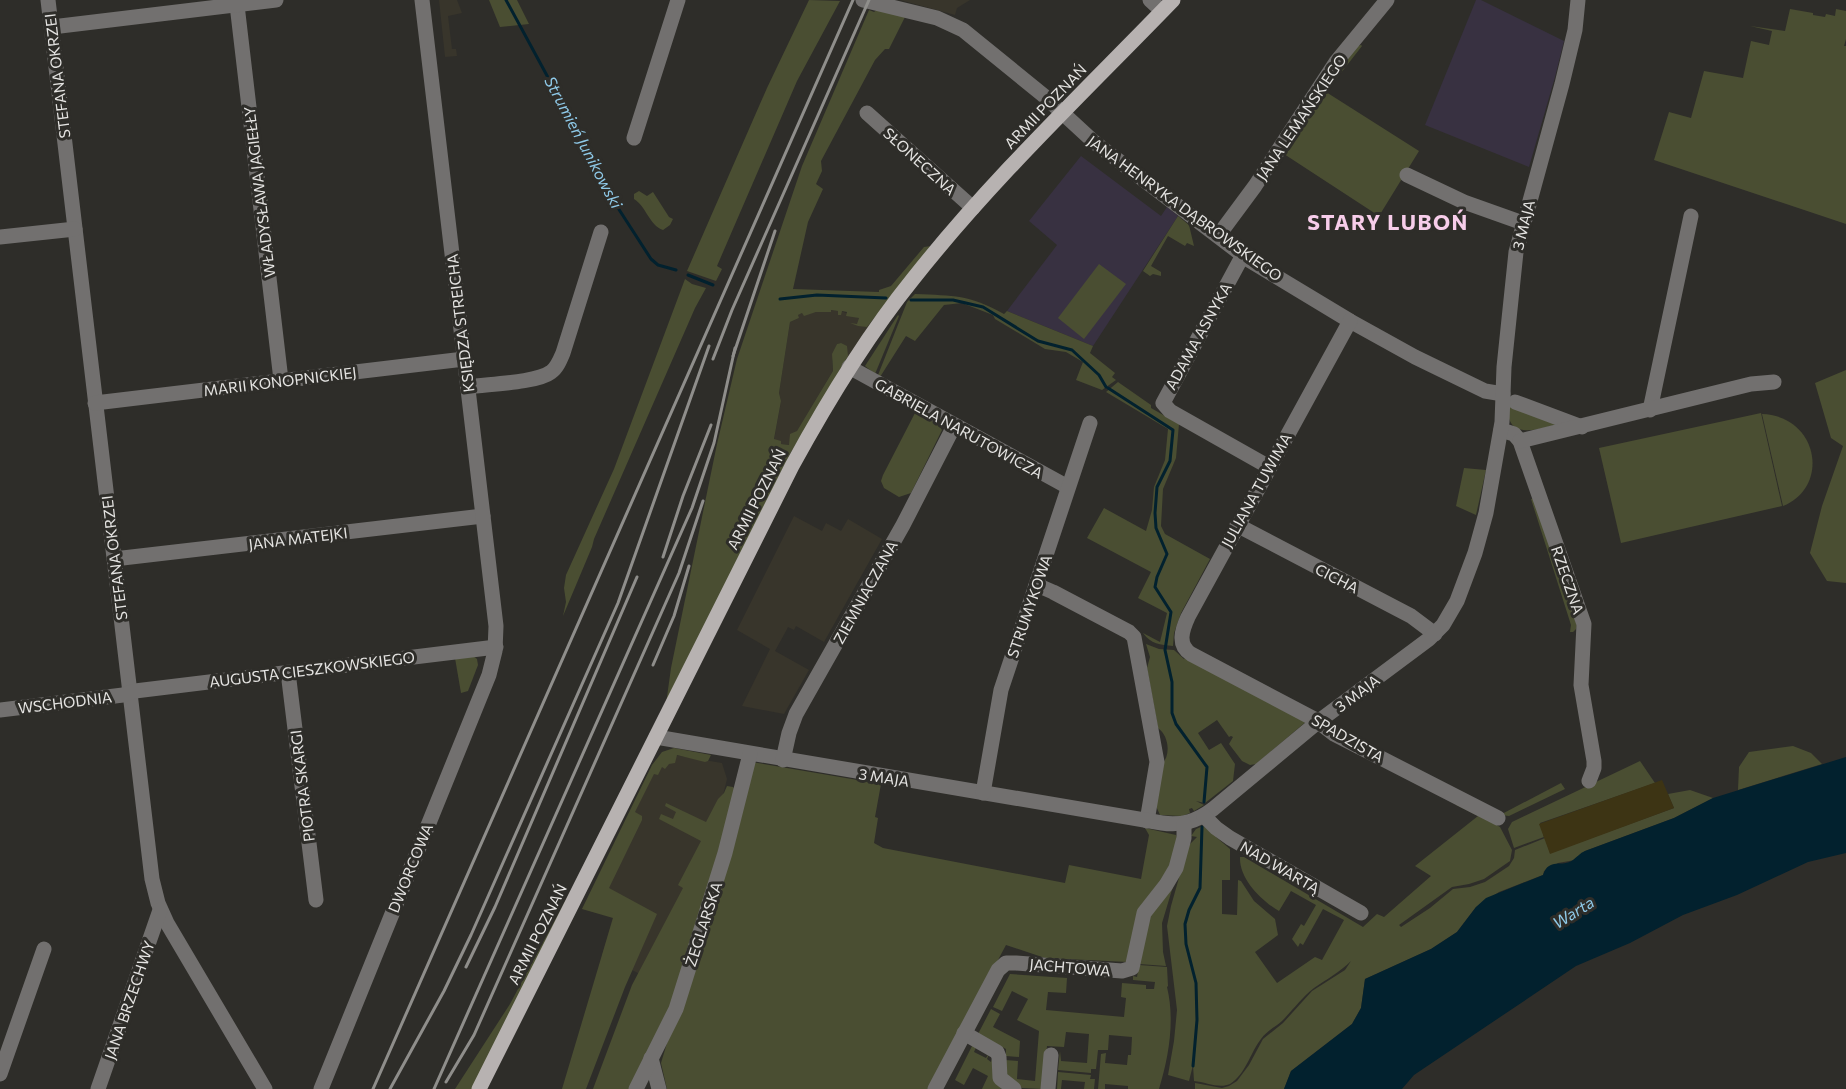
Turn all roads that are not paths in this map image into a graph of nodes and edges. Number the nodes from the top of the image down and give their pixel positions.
1 (48, 0) edge
2 (276, 0) edge
3 (422, 0) edge
4 (678, 0) edge
5 (863, 0) edge
6 (1150, 0) edge
7 (1387, 0) edge
8 (1578, 0) edge
9 (237, 5) junction
10 (1168, 5) edge
11 (51, 27) junction
12 (867, 113) dead end
13 (1063, 114) junction
14 (634, 138) dead end
15 (1407, 175) dead end
16 (973, 208) junction
17 (1691, 216) dead end
18 (1523, 223) junction
19 (75, 229) junction
20 (601, 232) dead end
21 (1218, 236) junction
22 (0, 237) edge
23 (1243, 255) junction
24 (1350, 321) junction
25 (464, 359) junction
26 (849, 368) junction
27 (281, 380) junction
28 (1774, 382) dead end
29 (468, 387) junction
30 (1509, 398) junction
31 (95, 403) junction
32 (1651, 406) junction
33 (1090, 423) dead end
34 (954, 426) junction
35 (1582, 427) junction
36 (1501, 430) junction
37 (1520, 441) junction
38 (1269, 467) junction
39 (1068, 488) junction
40 (483, 516) junction
41 (1237, 525) junction
42 (114, 559) junction
43 (1037, 585) junction
44 (1435, 634) junction
45 (496, 647) junction
46 (1198, 658) joint
47 (288, 672) junction
48 (129, 693) junction
49 (0, 710) edge
50 (1318, 722) junction
51 (656, 738) junction
52 (750, 754) junction
53 (783, 760) junction
54 (1589, 781) dead end
55 (983, 793) junction
56 (1204, 816) junction
57 (1498, 818) dead end
58 (1147, 821) junction
59 (1184, 824) junction
60 (316, 900) dead end
61 (160, 910) junction
62 (1360, 913) dead end
63 (44, 949) dead end
64 (7, 1034) edge
65 (964, 1034) junction
66 (1051, 1055) dead end
67 (651, 1058) junction
68 (0, 1074) edge
69 (98, 1089) edge
70 (265, 1089) edge
71 (321, 1089) edge
72 (479, 1089) edge
73 (636, 1089) edge
74 (659, 1089) edge
75 (935, 1089) edge
76 (1014, 1089) edge
77 (1048, 1089) edge

1 - 11 street, STEFANA OKRZEI
2 - 9 street
3 - 25 street, KSIĘDZA STREICHA
4 - 14 street
5 - 13 street, JANA HENRYKA DĄBROWSKIEGO
6 - 10 street
7 - 21 street, JANA LEMAŃSKIEGO
8 - 18 street, 3 MAJA
9 - 11 street
9 - 27 street, WŁADYSŁAWA JAGIEŁŁY
10 - 13 main road, ARMII POZNAŃ
11 - 19 street, STEFANA OKRZEI
12 - 16 street, SŁONECZNA
13 - 16 main road, ARMII POZNAŃ
13 - 21 street, JANA HENRYKA DĄBROWSKIEGO
15 - 18 street
16 - 26 main road, ARMII POZNAŃ
17 - 32 street
18 - 30 street, 3 MAJA
19 - 22 street
19 - 31 street, STEFANA OKRZEI
20 - 29 street
21 - 23 street, JANA HENRYKA DĄBROWSKIEGO
23 - 24 street, JANA HENRYKA DĄBROWSKIEGO
23 - 38 street, ADAMA ASNYKA
24 - 30 street, JANA HENRYKA DĄBROWSKIEGO
24 - 38 street, JULIANA TUWIMA
25 - 27 street, MARII KONOPNICKIEJ
25 - 29 street, KSIĘDZA STREICHA
26 - 34 street, GABRIELA NARUTOWICZA
26 - 51 main road, ARMII POZNAŃ
27 - 31 street, MARII KONOPNICKIEJ
28 - 32 street
29 - 40 street, KSIĘDZA STREICHA
30 - 35 street, JANA HENRYKA DĄBROWSKIEGO
30 - 36 street, 3 MAJA
31 - 42 street, STEFANA OKRZEI
32 - 35 street
33 - 39 street, STRUMYKOWA
34 - 39 street, GABRIELA NARUTOWICZA
34 - 53 street, ZIEMNIACZANA
35 - 37 street
36 - 37 street
36 - 44 street, 3 MAJA
37 - 54 street, RZECZNA
38 - 41 street, JULIANA TUWIMA
39 - 43 street, STRUMYKOWA
40 - 42 street, JANA MATEJKI
40 - 45 street, KSIĘDZA STREICHA
41 - 44 street, CICHA
41 - 46 street, JULIANA TUWIMA
42 - 48 street, STEFANA OKRZEI
43 - 55 street, STRUMYKOWA
43 - 58 street
44 - 50 street, 3 MAJA
45 - 47 street, AUGUSTA CIESZKOWSKIEGO
45 - 71 street, DWORCOWA
46 - 50 street, SPADZISTA
47 - 48 street, AUGUSTA CIESZKOWSKIEGO
47 - 60 street, PIOTRA SKARGI
48 - 49 street, WSCHODNIA
48 - 61 street, STEFANA OKRZEI
50 - 56 street, 3 MAJA
50 - 57 street, SPADZISTA
51 - 52 street, 3 MAJA
51 - 72 main road, ARMII POZNAŃ
52 - 53 street, 3 MAJA
52 - 67 street, ŻEGLARSKA
53 - 55 street, 3 MAJA
55 - 58 street, 3 MAJA
56 - 59 street, 3 MAJA
56 - 62 street, NAD WARTĄ
58 - 59 street, 3 MAJA
59 - 65 street, JACHTOWA
61 - 69 street, JANA BRZECHWY
61 - 70 street, STEFANA OKRZEI
63 - 64 street
64 - 68 street
65 - 75 street, JACHTOWA
65 - 76 street
66 - 77 street
67 - 73 street, ŻEGLARSKA
67 - 74 street

